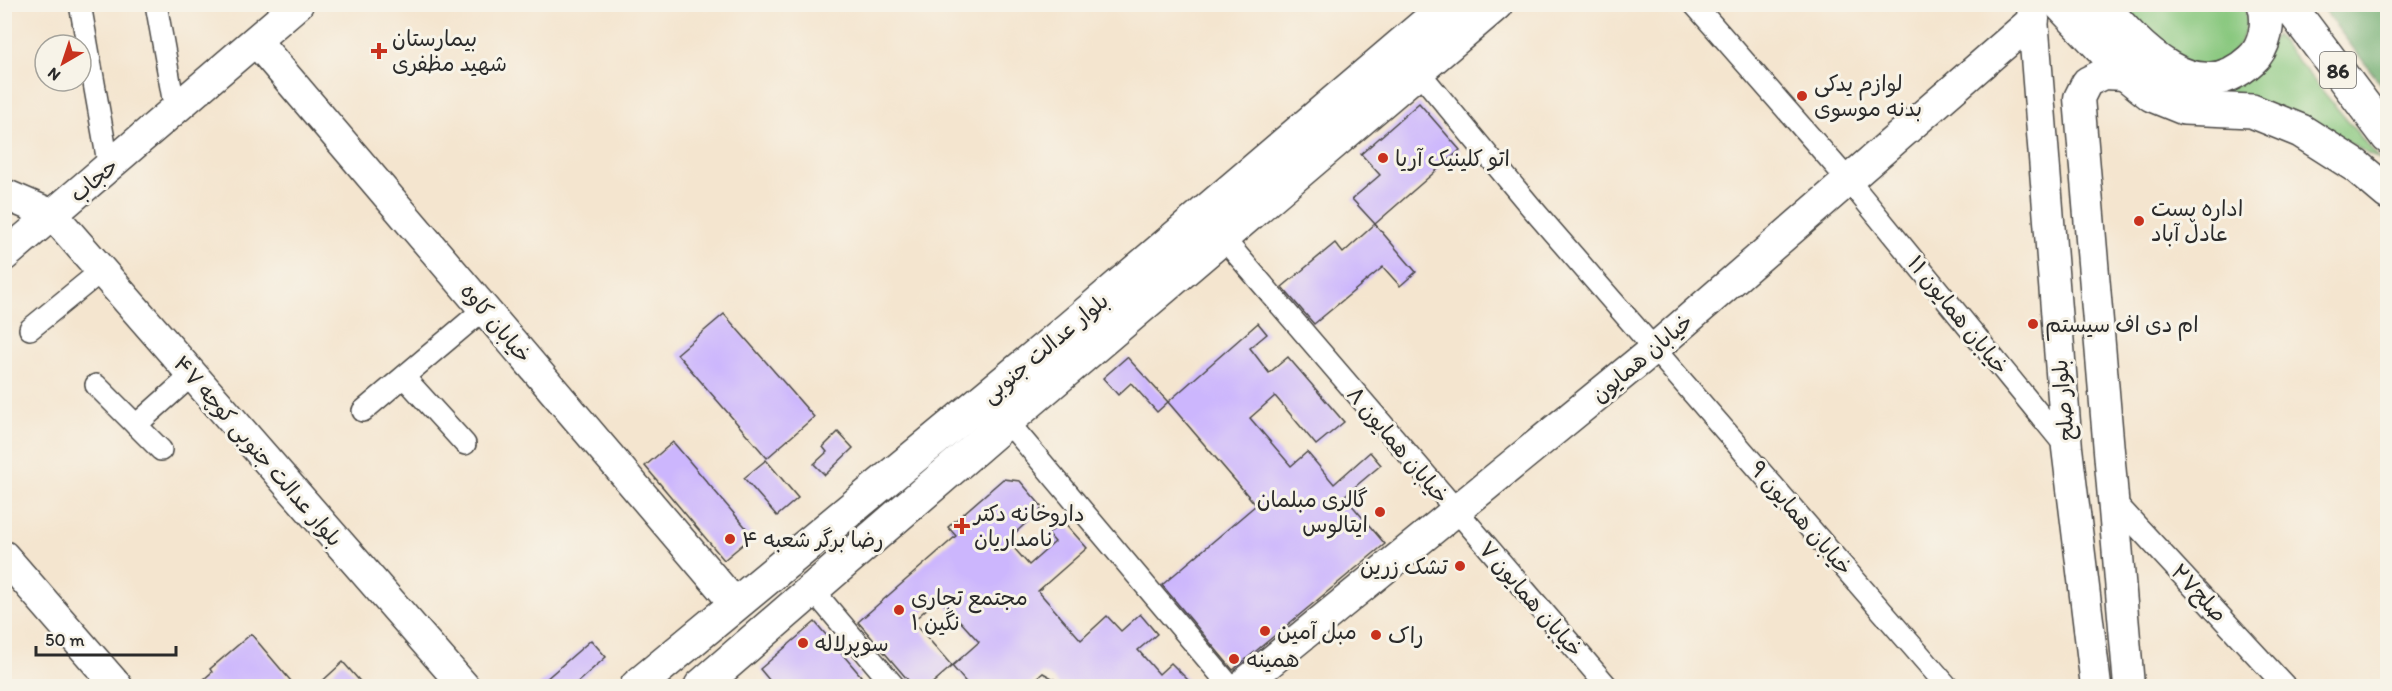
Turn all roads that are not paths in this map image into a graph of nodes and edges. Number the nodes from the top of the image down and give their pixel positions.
1 (80, 4) edge
2 (156, 4) edge
3 (298, 4) edge
4 (1449, 4) edge
5 (1496, 4) edge
6 (1694, 4) edge
7 (2102, 4) edge
8 (2264, 4) edge
9 (2288, 4) edge
10 (2042, 9) edge
11 (256, 41) junction
12 (1418, 71) junction
13 (2127, 75) junction
14 (175, 110) junction
15 (2388, 137) edge
16 (109, 168) junction
17 (1849, 181) junction
18 (2388, 193) edge
19 (4, 194) edge
20 (53, 215) junction
21 (1222, 237) junction
22 (2052, 255) junction
23 (2092, 255) junction
24 (4, 256) edge
25 (101, 271) junction
26 (484, 309) junction
27 (30, 329) dead end
28 (1070, 347) junction
29 (1654, 349) junction
30 (192, 375) junction
31 (404, 377) junction
32 (96, 385) dead end
33 (363, 411) dead end
34 (1007, 421) junction
35 (136, 425) junction
36 (465, 444) dead end
37 (2067, 448) junction
38 (161, 450) dead end
39 (2112, 499) junction
40 (1455, 512) junction
41 (4, 556) edge
42 (812, 589) junction
43 (735, 604) junction
44 (117, 687) edge
45 (464, 687) edge
46 (637, 687) edge
47 (701, 687) edge
48 (894, 687) edge
49 (1230, 687) edge
50 (1241, 687) edge
51 (1607, 687) edge
52 (1947, 687) edge
53 (2096, 687) edge
54 (2129, 687) edge
55 (2285, 687) edge

1 - 16 street
2 - 14 street
3 - 11 street, حجاب
4 - 28 main road, بلوار عدالت جنوبی
5 - 12 main road, بلوار عدالت جنوبی
6 - 17 street, خیابان همایون ۱۱
7 - 8 main road
9 - 15 main road, 86
10 - 13 main road
10 - 17 street, خیابان همایون
10 - 22 street, بلوار صلح
11 - 14 street, حجاب
11 - 26 street, خیابان کاوه
12 - 21 main road, بلوار عدالت جنوبی
12 - 29 street, خیابان همایون ۹
13 - 18 main road
13 - 23 street, بلوار صلح
14 - 16 street, حجاب
16 - 20 street, حجاب
17 - 29 street, خیابان همایون
17 - 37 street, خیابان همایون ۱۱
19 - 20 street, حجاب
20 - 24 street
20 - 25 street, بلوار عدالت جنوبی کوچه ۴۷
21 - 28 main road, بلوار عدالت جنوبی
21 - 40 street, خیابان همایون ۸
22 - 23 street
22 - 37 street, بلوار صلح
23 - 39 street, بلوار صلح
25 - 27 street
25 - 30 street, بلوار عدالت جنوبی کوچه ۴۷
26 - 31 street
26 - 43 street, خیابان کاوه
28 - 34 main road, بلوار عدالت جنوبی
28 - 43 main road, بلوار عدالت جنوبی
29 - 40 street, خیابان همایون
29 - 52 street, خیابان همایون ۹
30 - 35 street
30 - 45 street, بلوار عدالت جنوبی کوچه ۴۷
31 - 33 street
31 - 36 street
32 - 35 street
34 - 42 main road, بلوار عدالت جنوبی
34 - 49 street
35 - 38 street
37 - 53 street, بلوار صلح
39 - 54 street, بلوار صلح
39 - 55 street, صلح۲۷
40 - 50 street, خیابان همایون
40 - 51 street, خیابان همایون ۷
41 - 44 street
42 - 47 main road, بلوار عدالت جنوبی
42 - 48 street
43 - 46 main road, بلوار عدالت جنوبی

